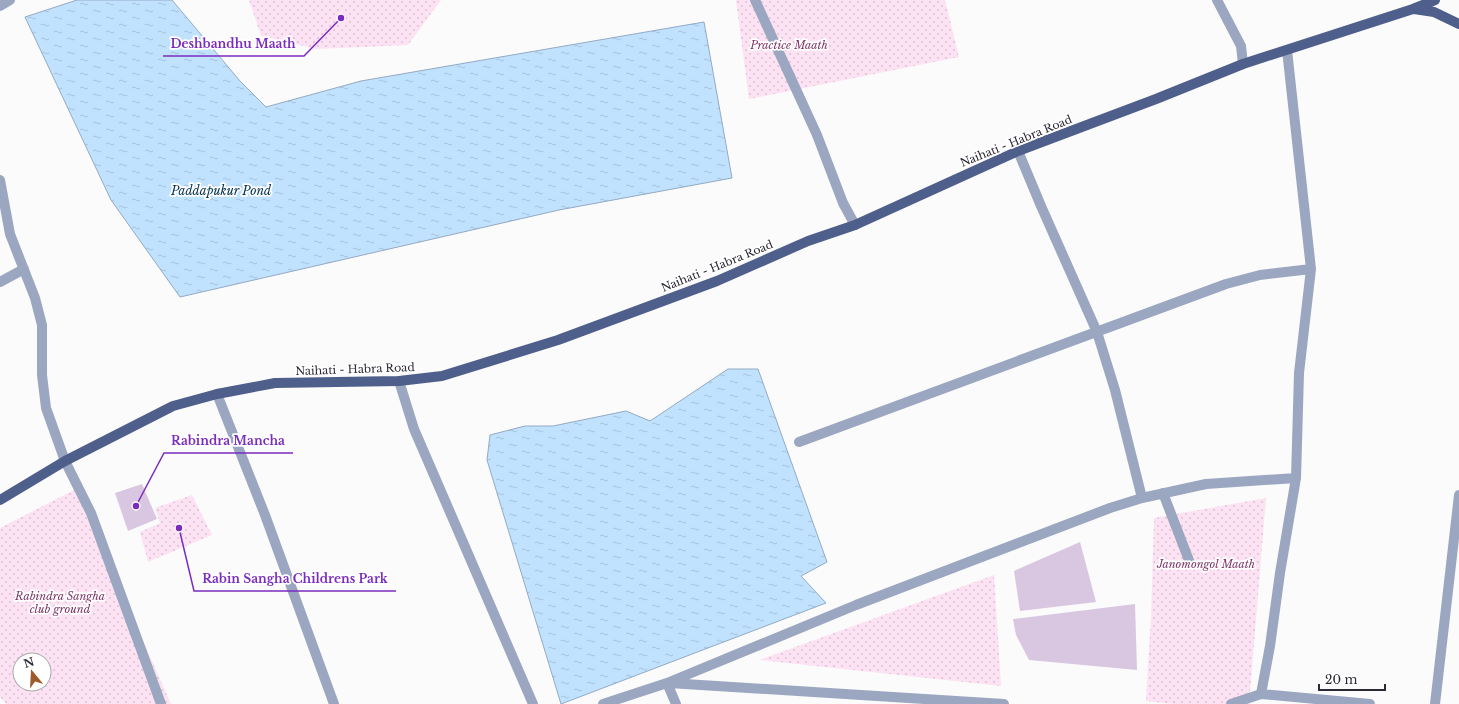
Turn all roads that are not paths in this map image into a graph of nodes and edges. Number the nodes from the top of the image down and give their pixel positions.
1 (10, 0) edge
2 (755, 0) edge
3 (1217, 0) edge
4 (1434, 0) edge
5 (0, 6) edge
6 (1413, 9) junction
7 (1459, 24) edge
8 (1287, 50) junction
9 (1244, 64) junction
10 (1018, 150) junction
11 (0, 180) edge
12 (855, 225) junction
13 (24, 269) junction
14 (1311, 269) junction
15 (0, 282) edge
16 (1097, 332) junction
17 (399, 381) junction
18 (217, 394) junction
19 (799, 442) dead end
20 (65, 461) junction
21 (1296, 478) junction
22 (1163, 493) junction
23 (1459, 495) edge
24 (1142, 498) junction
25 (0, 500) edge
26 (1190, 563) dead end
27 (667, 683) junction
28 (1261, 694) junction
29 (161, 704) edge
30 (334, 704) edge
31 (533, 704) edge
32 (603, 704) edge
33 (676, 704) edge
34 (1004, 704) edge
35 (1231, 704) edge
36 (1370, 704) edge
37 (1435, 704) edge

1 - 5 street
2 - 12 street
3 - 9 street
4 - 6 main road, Naihati - Habra Road
6 - 7 main road
6 - 8 main road, Naihati - Habra Road
8 - 9 main road, Naihati - Habra Road
8 - 14 street
9 - 10 main road, Naihati - Habra Road
10 - 12 main road, Naihati - Habra Road
10 - 16 street
11 - 13 street
12 - 17 main road, Naihati - Habra Road
13 - 15 street
13 - 20 street
14 - 16 street
14 - 21 street
16 - 19 street
16 - 24 street
17 - 18 main road, Naihati - Habra Road
17 - 31 street
18 - 20 main road, Naihati - Habra Road
18 - 30 street
20 - 25 main road, Naihati - Habra Road
20 - 29 street
21 - 22 street
21 - 28 street
22 - 24 street
22 - 26 street
23 - 37 street
24 - 27 street
27 - 32 street
27 - 33 street
27 - 34 street
28 - 35 street
28 - 36 street

